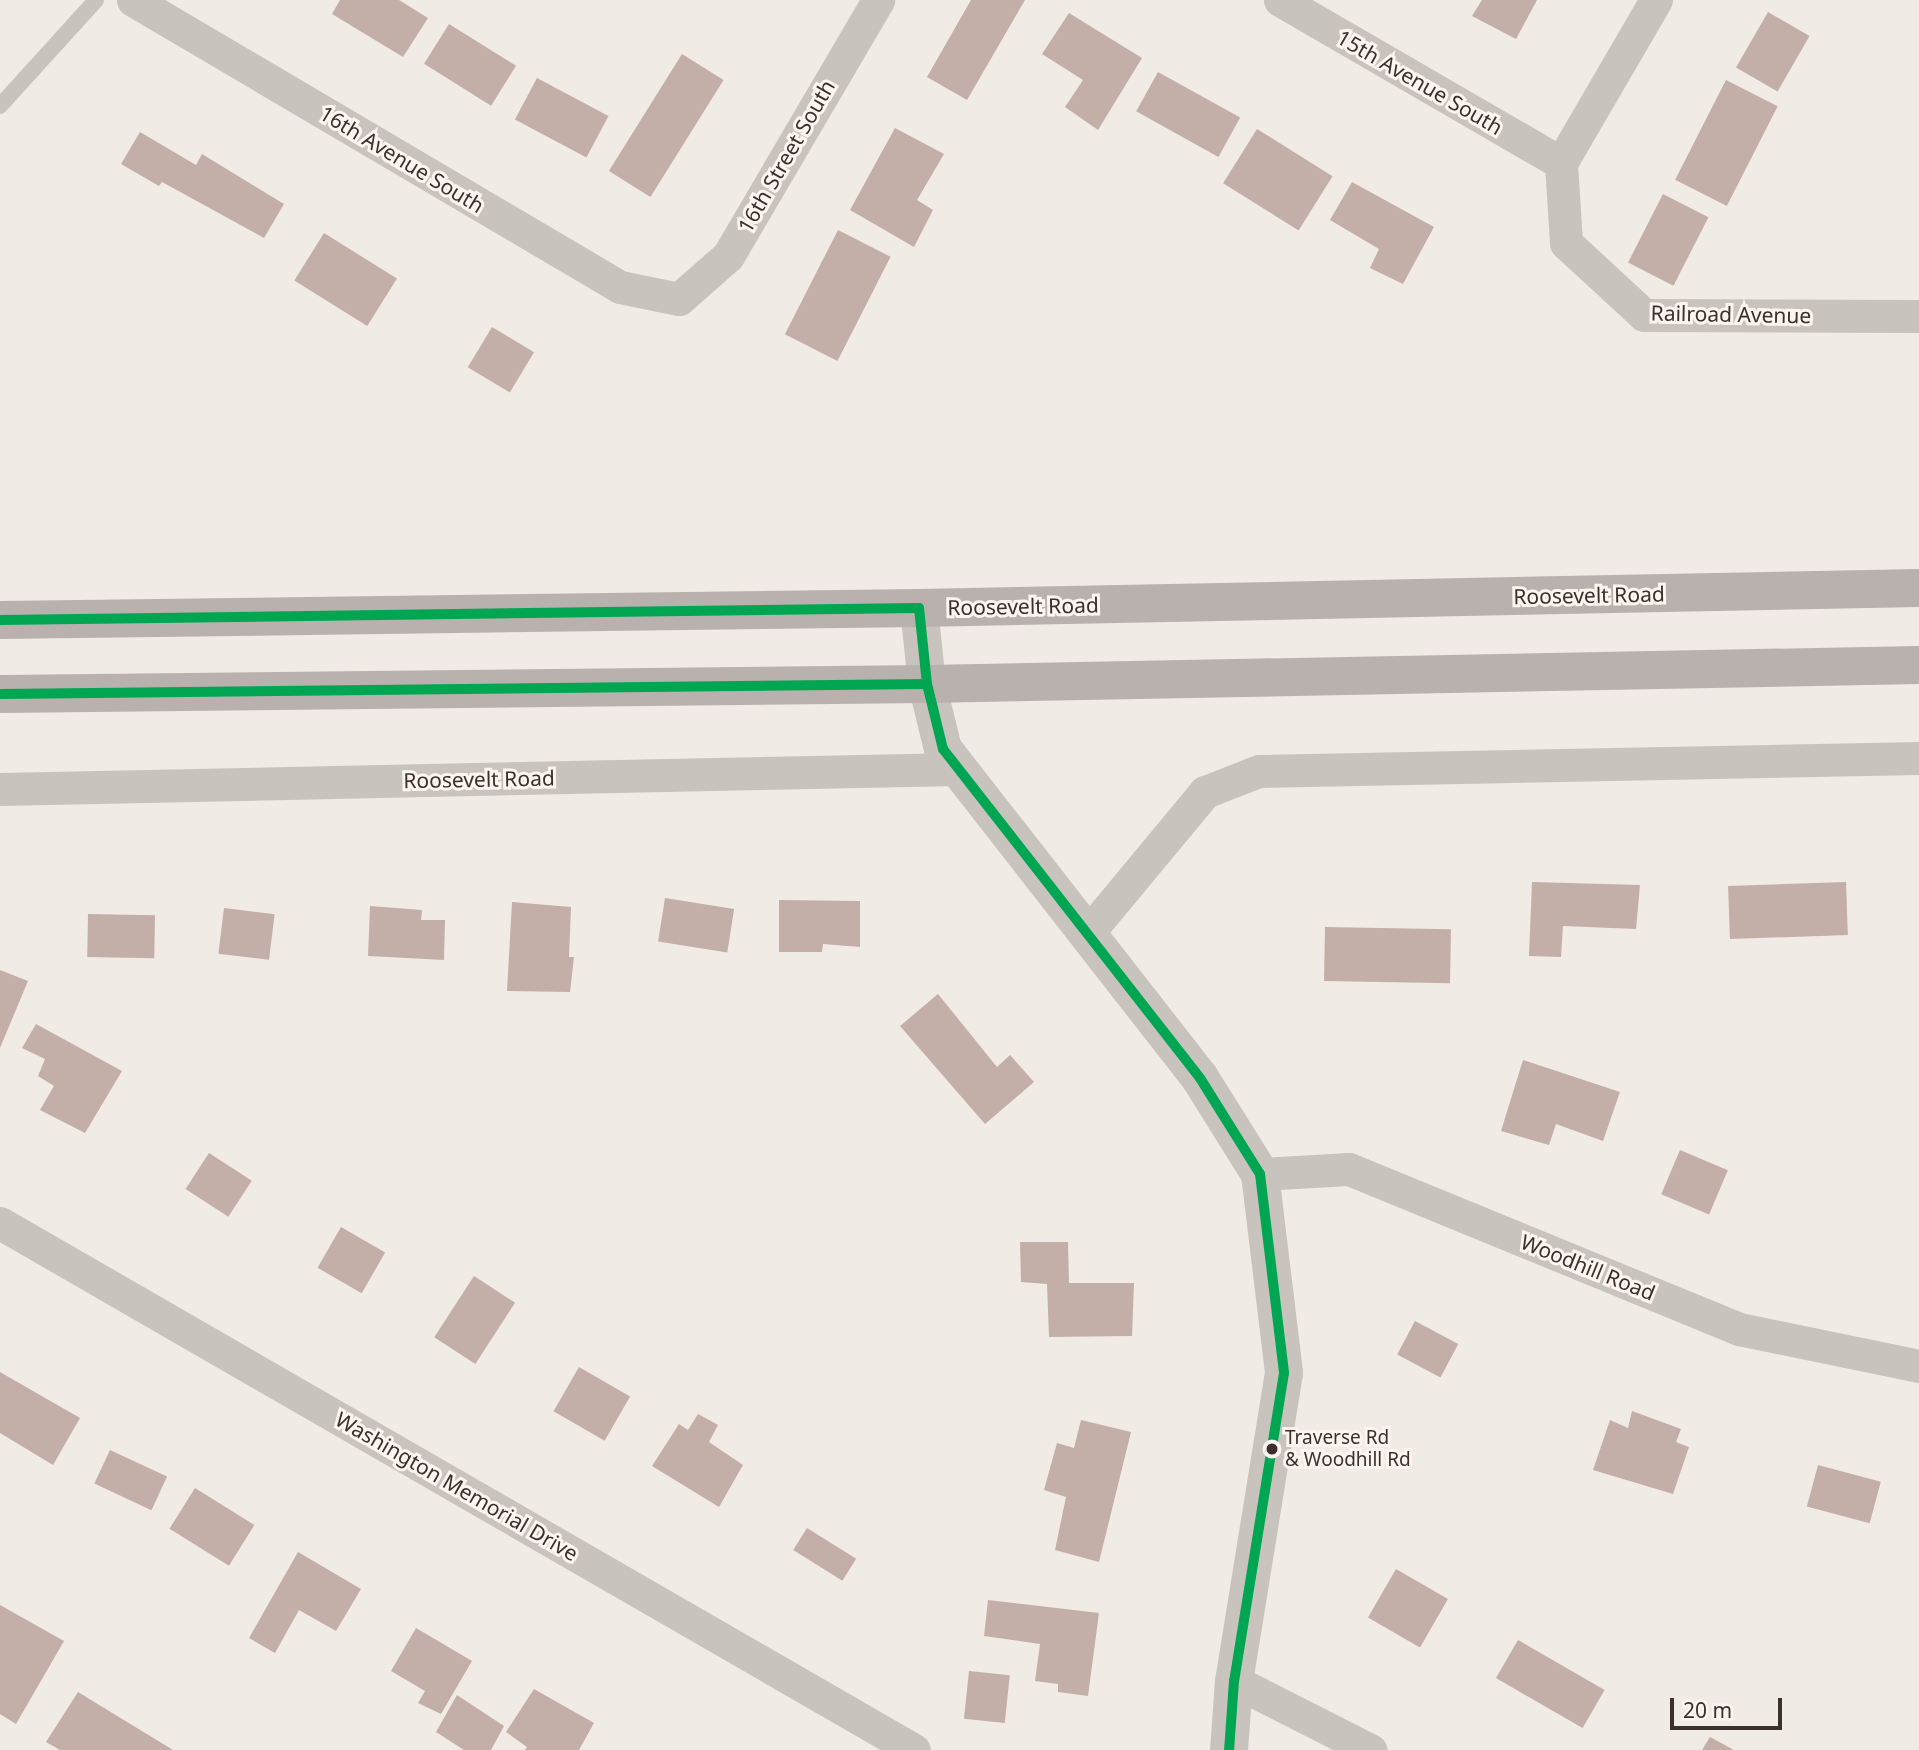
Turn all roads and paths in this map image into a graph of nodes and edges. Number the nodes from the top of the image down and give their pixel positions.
1 (96, 0) edge
2 (878, 0) edge
3 (1280, 0) edge
4 (1656, 0) edge
5 (153, 5) edge
6 (0, 106) edge
7 (1561, 163) junction
8 (678, 299) joint
9 (1919, 316) edge
10 (1919, 588) edge
11 (919, 608) junction
12 (0, 620) edge
13 (1919, 665) edge
14 (927, 684) junction
15 (0, 694) edge
16 (1919, 758) edge
17 (958, 769) junction
18 (0, 789) edge
19 (1087, 934) junction
20 (1260, 1174) junction
21 (0, 1223) edge
22 (1919, 1366) edge
23 (1234, 1681) junction
24 (914, 1750) edge
25 (1228, 1750) edge
26 (1370, 1750) edge

1 - 6 lane
2 - 8 street, 16th Street South
3 - 7 street, 15th Avenue South
4 - 7 street
5 - 8 street, 16th Avenue South
7 - 9 street, Railroad Avenue
10 - 11 main road, Roosevelt Road
11 - 12 main road, Roosevelt Road
11 - 14 street
13 - 14 main road
14 - 15 main road
14 - 17 street
16 - 19 street
17 - 18 street, Roosevelt Road
17 - 19 street
19 - 20 street
20 - 22 street, Woodhill Road
20 - 23 street
21 - 24 street, Washington Memorial Drive
23 - 25 street
23 - 26 street

